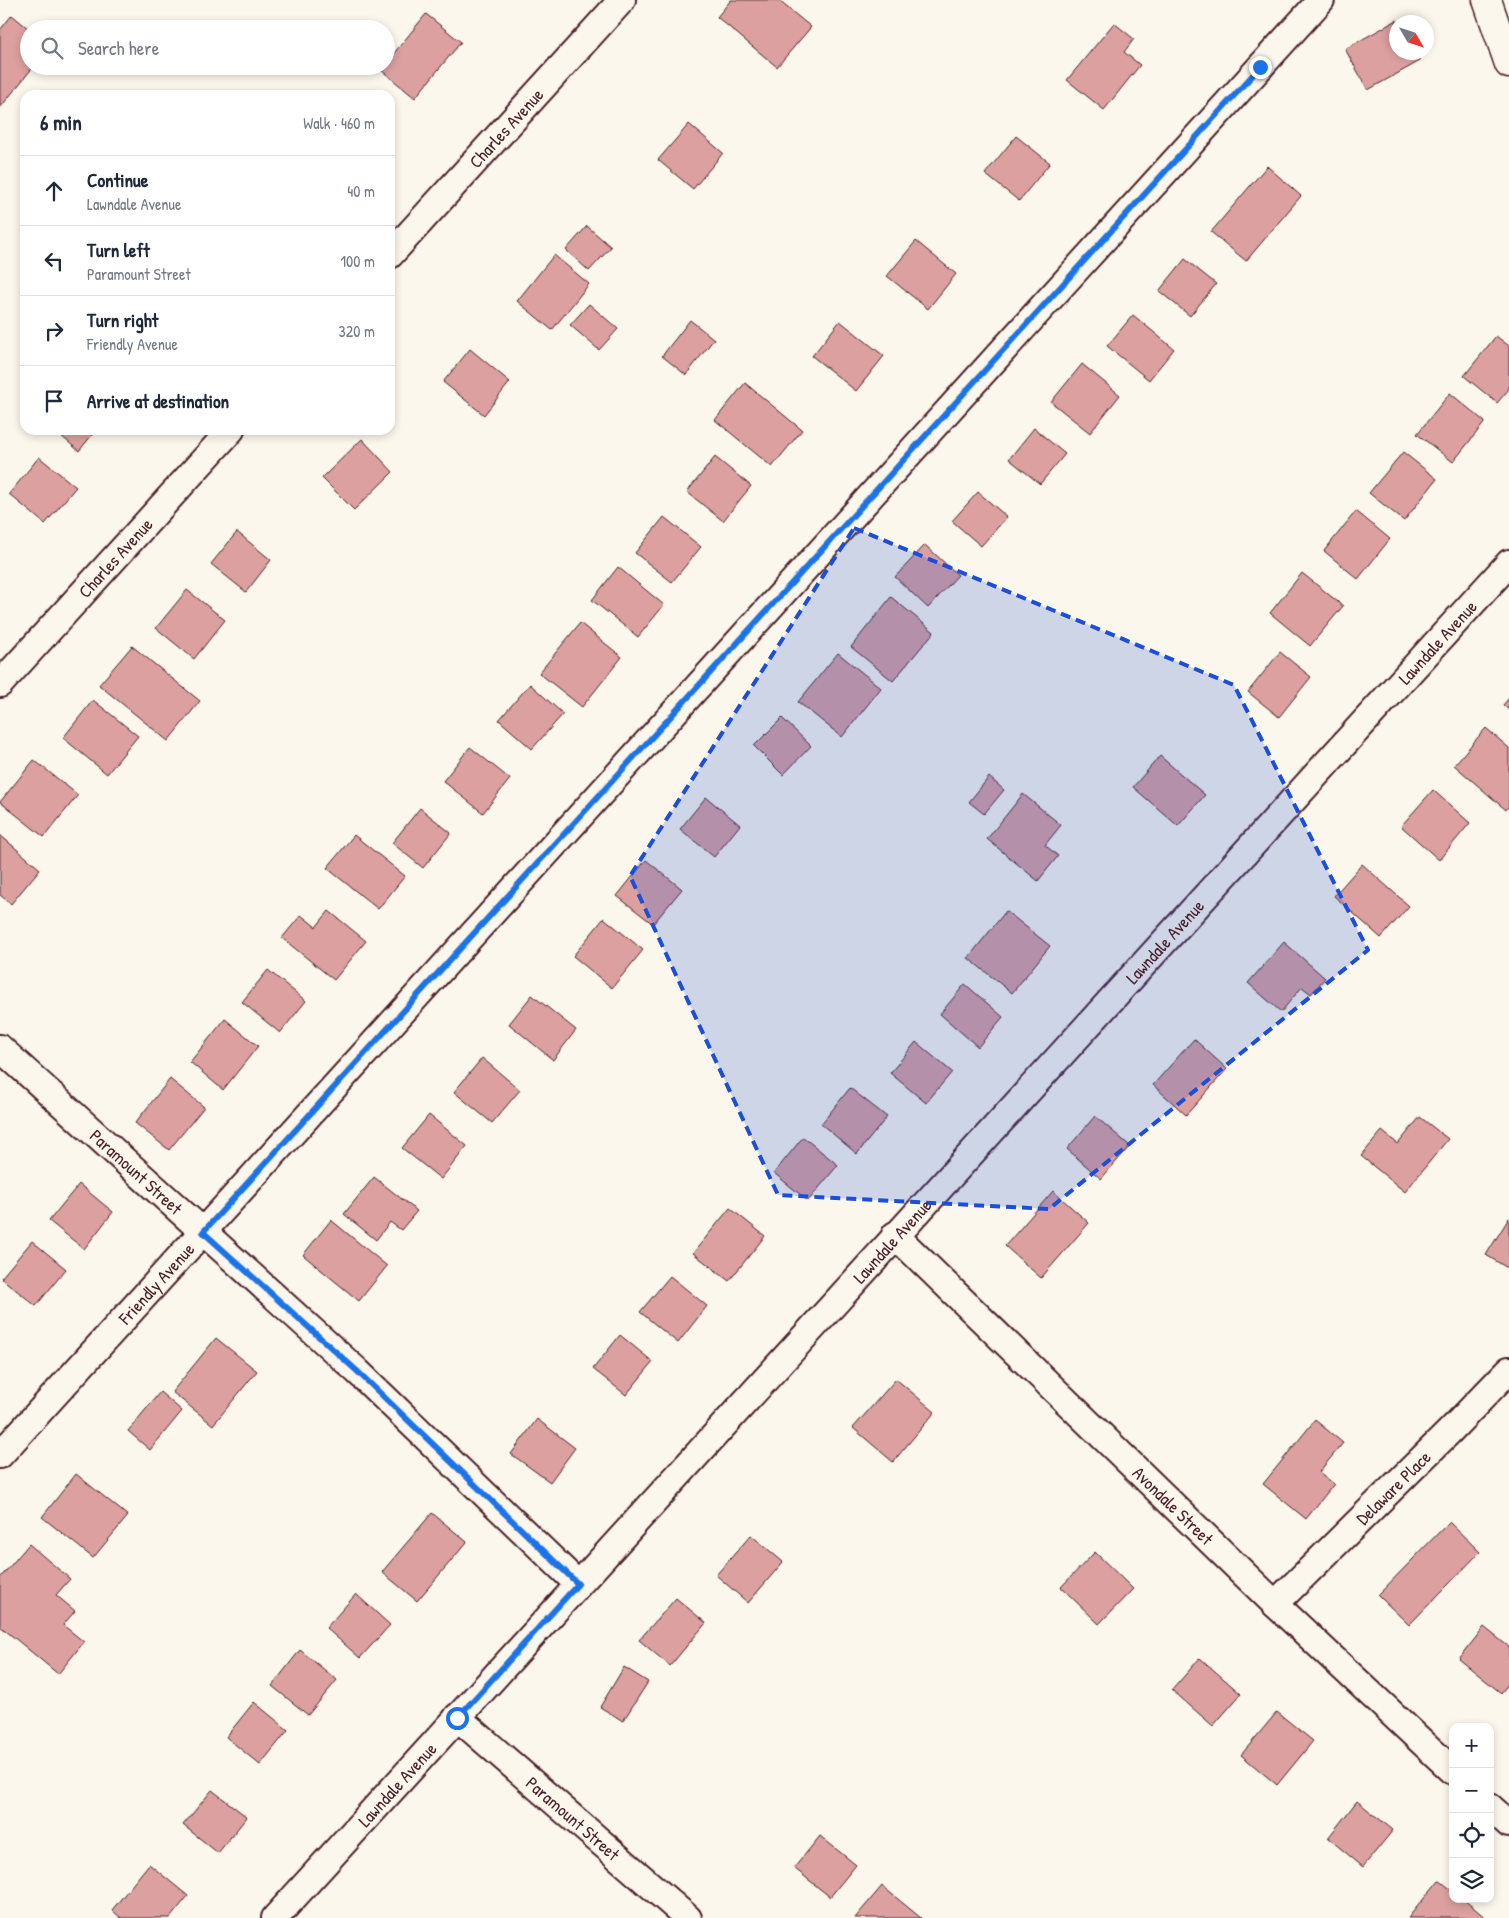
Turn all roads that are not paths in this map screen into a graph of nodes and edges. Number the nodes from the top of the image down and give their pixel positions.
1 (622, 0) edge
2 (1321, 0) edge
3 (1487, 0) edge
4 (1509, 64) edge
5 (395, 250) edge
6 (226, 435) edge
7 (1509, 563) edge
8 (0, 684) edge
9 (0, 1048) edge
10 (203, 1232) junction
11 (895, 1235) junction
12 (1509, 1370) edge
13 (0, 1455) edge
14 (578, 1584) junction
15 (1275, 1604) junction
16 (457, 1718) junction
17 (1450, 1768) edge
18 (1494, 1811) edge
19 (1509, 1824) edge
20 (275, 1918) edge
21 (688, 1918) edge

1 - 5 street, Charles Avenue
2 - 10 street, Friendly Avenue
3 - 4 street
6 - 8 street, Charles Avenue
7 - 11 street, Lawndale Avenue
9 - 10 street, Paramount Street
10 - 13 street, Friendly Avenue
10 - 14 street, Paramount Street
11 - 14 street, Lawndale Avenue
11 - 15 street, Avondale Street
12 - 15 street, Delaware Place
14 - 16 street, Lawndale Avenue
15 - 17 street, Avondale Street
16 - 20 street, Lawndale Avenue
16 - 21 street, Paramount Street
18 - 19 street

